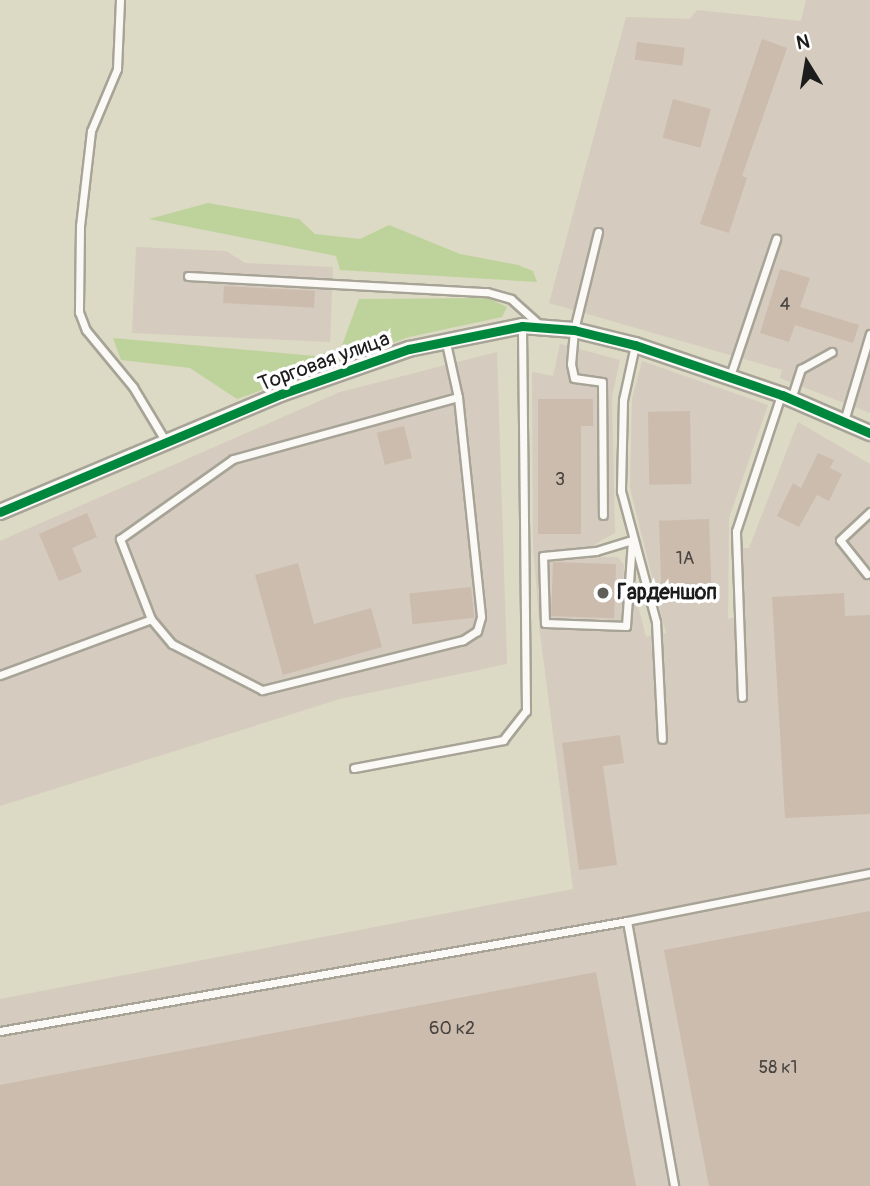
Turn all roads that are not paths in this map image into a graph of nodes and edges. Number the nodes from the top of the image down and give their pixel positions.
1 (120, 0) edge
2 (598, 232) dead end
3 (776, 239) dead end
4 (188, 276) dead end
5 (523, 326) junction
6 (541, 326) junction
7 (574, 330) junction
8 (870, 334) edge
9 (446, 343) junction
10 (635, 345) junction
11 (832, 352) dead end
12 (730, 376) junction
13 (458, 397) junction
14 (786, 397) junction
15 (844, 422) junction
16 (870, 433) edge
17 (166, 443) junction
18 (0, 512) edge
19 (870, 512) edge
20 (603, 515) dead end
21 (632, 540) junction
22 (867, 574) dead end
23 (151, 619) junction
24 (0, 675) edge
25 (742, 697) dead end
26 (662, 739) dead end
27 (354, 768) dead end
28 (870, 873) edge
29 (626, 921) junction
30 (0, 1031) edge
31 (674, 1186) edge

1 - 17 lane
2 - 7 lane
3 - 12 lane
4 - 6 lane
5 - 6 street, Торговая улица
5 - 9 street, Торговая улица
5 - 27 lane
6 - 7 street, Торговая улица
7 - 10 street, Торговая улица
7 - 20 lane
8 - 15 lane
9 - 13 lane
9 - 17 street, Торговая улица
10 - 12 street, Торговая улица
10 - 21 lane
11 - 14 lane
12 - 14 street, Торговая улица
13 - 23 lane
13 - 23 lane
14 - 15 street, Торговая улица
14 - 25 lane
15 - 16 street, Торговая улица
17 - 18 street, Торговая улица
19 - 22 lane
21 - 21 lane
21 - 26 lane
23 - 24 lane
28 - 29 lane
29 - 30 lane
29 - 31 lane

